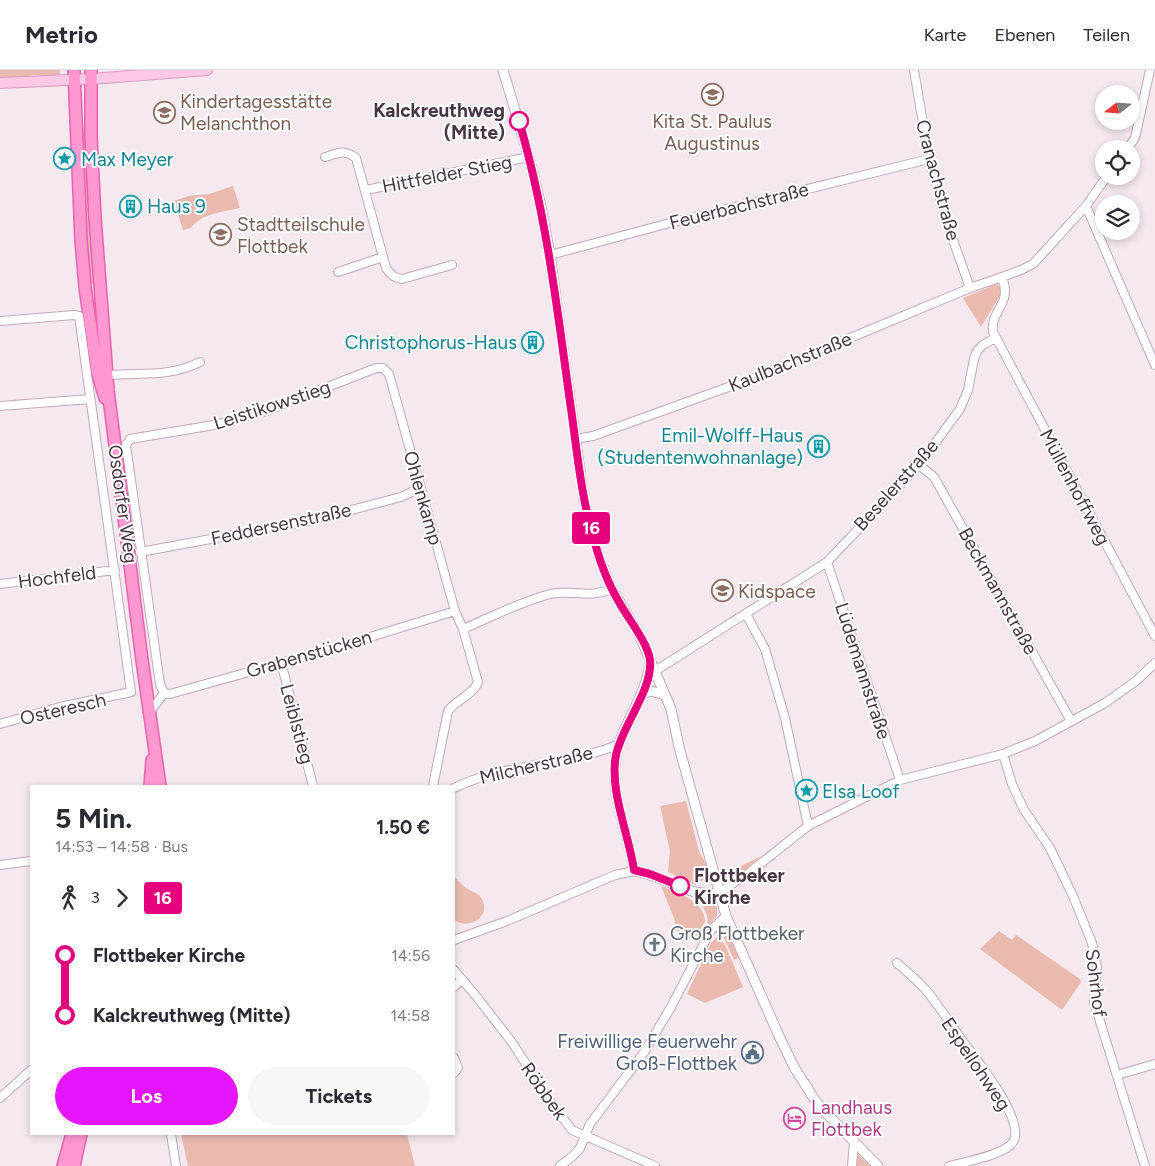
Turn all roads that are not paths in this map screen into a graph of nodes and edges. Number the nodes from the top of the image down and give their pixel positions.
1 (207, 70) edge
2 (503, 70) edge
3 (914, 70) edge
4 (1150, 70) edge
5 (74, 75) edge
6 (91, 75) edge
7 (0, 83) edge
8 (1134, 140) edge
9 (325, 157) dead end
10 (529, 157) junction
11 (929, 159) junction
12 (1101, 185) edge
13 (366, 190) junction
14 (1086, 206) junction
15 (550, 255) junction
16 (383, 257) junction
17 (452, 265) dead end
18 (338, 272) dead end
19 (1002, 277) junction
20 (970, 288) junction
21 (87, 298) junction
22 (79, 316) junction
23 (0, 321) edge
24 (995, 338) junction
25 (200, 362) dead end
26 (1155, 365) edge
27 (383, 368) joint
28 (107, 375) junction
29 (90, 399) junction
30 (0, 406) edge
31 (111, 414) junction
32 (575, 439) junction
33 (130, 440) joint
34 (919, 465) junction
35 (420, 488) junction
36 (140, 552) junction
37 (827, 562) junction
38 (115, 570) junction
39 (0, 584) edge
40 (612, 589) junction
41 (454, 611) junction
42 (746, 614) junction
43 (463, 629) junction
44 (1155, 636) edge
45 (650, 659) junction
46 (280, 662) junction
47 (1155, 663) edge
48 (655, 671) junction
49 (164, 693) junction
50 (127, 694) joint
51 (642, 694) junction
52 (665, 695) junction
53 (150, 712) junction
54 (1071, 721) junction
55 (0, 724) edge
56 (153, 741) junction
57 (619, 744) junction
58 (1003, 754) junction
59 (900, 780) junction
60 (150, 785) edge
61 (160, 785) edge
62 (313, 785) edge
63 (433, 785) edge
64 (455, 787) edge
65 (808, 826) junction
66 (30, 861) edge
67 (0, 864) edge
68 (634, 870) junction
69 (720, 892) junction
70 (726, 916) junction
71 (455, 940) edge
72 (897, 963) dead end
73 (455, 971) edge
74 (462, 979) junction
75 (455, 986) edge
76 (455, 1060) edge
77 (1155, 1064) edge
78 (30, 1071) edge
79 (455, 1072) edge
80 (1117, 1075) junction
81 (0, 1098) edge
82 (72, 1135) edge
83 (82, 1135) edge
84 (171, 1135) edge
85 (584, 1136) junction
86 (854, 1142) junction
87 (63, 1166) edge
88 (74, 1166) edge
89 (176, 1166) edge
90 (560, 1166) edge
91 (656, 1166) edge
92 (852, 1166) edge
93 (878, 1166) edge
94 (949, 1166) edge
95 (1145, 1166) edge

1 - 6 main road
2 - 10 street
3 - 11 street, Cranachstraße
4 - 8 street
5 - 6 main road
5 - 7 main road
5 - 21 main road, Osdorfer Weg
6 - 28 main road, Osdorfer Weg
9 - 13 street
10 - 13 street, Hittfelder Stieg
10 - 15 street
11 - 15 street, Feuerbachstraße
11 - 20 street, Cranachstraße
12 - 14 street
13 - 16 street
14 - 19 street
14 - 26 street
15 - 32 street
16 - 17 street
16 - 18 street
19 - 20 street, Kaulbachstraße
19 - 24 street
20 - 32 street, Kaulbachstraße
21 - 22 street
21 - 31 main road, Osdorfer Weg
22 - 23 street
22 - 29 street, Osdorfer Weg
24 - 34 street, Beselerstraße
24 - 44 street, Müllenhoffweg
25 - 28 street
27 - 33 street, Leistikowstieg
27 - 35 street, Ohlenkamp
28 - 31 main road, Osdorfer Weg
29 - 30 street
29 - 38 street, Osdorfer Weg
31 - 53 main road, Osdorfer Weg
32 - 40 street
33 - 36 street, Osdorfer Weg
34 - 37 street, Beselerstraße
34 - 54 street, Beckmannstraße
35 - 36 street, Feddersenstraße
35 - 41 street, Ohlenkamp
36 - 49 street, Osdorfer Weg
37 - 42 street, Beselerstraße
37 - 59 street, Lüdemannstraße
38 - 39 street, Hochfeld
38 - 50 street, Osdorfer Weg
40 - 43 street
40 - 45 street
41 - 43 street, Ohlenkamp
41 - 46 street, Grabenstücken
42 - 48 street, Beselerstraße
42 - 65 street
43 - 63 street, Ohlenkamp
45 - 48 street
45 - 51 street
46 - 49 street, Grabenstücken
46 - 62 street, Leiblstieg
47 - 54 street
48 - 52 street
49 - 53 street
50 - 55 street, Osteresch
51 - 52 street
51 - 57 street
52 - 69 street
53 - 56 main road, Osdorfer Weg
54 - 58 street
56 - 60 main road, Osdorfer Weg
56 - 61 main road, Osdorfer Weg
57 - 64 street, Milcherstraße
57 - 68 street
58 - 59 street
58 - 80 street, Sohrhof
59 - 65 street
65 - 69 street
66 - 67 street
68 - 69 street
68 - 71 street
69 - 70 street
70 - 85 street
70 - 86 street
72 - 94 street, Espellohweg
73 - 74 street, Röbbek
74 - 75 street
74 - 85 street, Röbbek
76 - 79 street
77 - 80 street
78 - 81 street
80 - 95 street, Sohrhof
82 - 87 main road
83 - 88 main road
84 - 89 street
85 - 90 street
85 - 91 street, Röbbek
86 - 92 street
86 - 93 street

